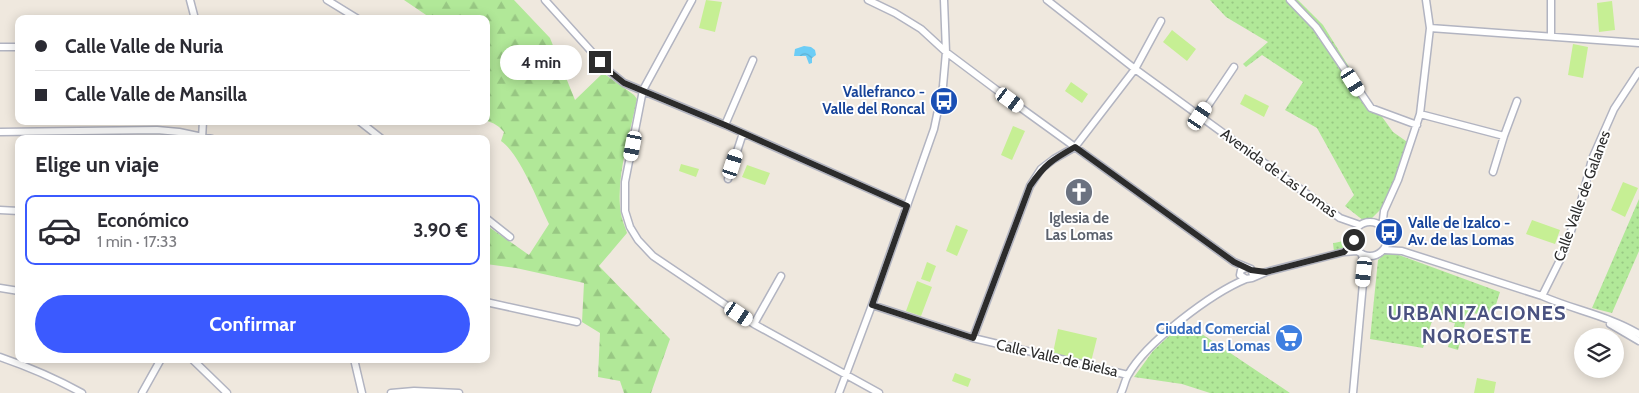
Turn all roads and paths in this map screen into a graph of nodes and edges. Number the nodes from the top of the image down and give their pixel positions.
1 (190, 0) edge
2 (327, 0) edge
3 (545, 0) edge
4 (692, 0) edge
5 (868, 0) edge
6 (944, 0) edge
7 (1047, 0) edge
8 (1062, 0) edge
9 (1290, 0) edge
10 (1426, 0) edge
11 (1551, 0) edge
12 (1056, 7) junction
13 (194, 15) edge
14 (351, 15) edge
15 (1160, 21) dead end
16 (1430, 28) junction
17 (1551, 36) junction
18 (1639, 43) edge
19 (0, 47) edge
20 (15, 47) edge
21 (946, 52) junction
22 (753, 60) dead end
23 (1234, 67) dead end
24 (1135, 69) junction
25 (1639, 71) edge
26 (643, 90) junction
27 (1517, 101) dead end
28 (1420, 114) junction
29 (1200, 116) junction
30 (364, 125) edge
31 (725, 125) junction
32 (1417, 125) junction
33 (0, 132) edge
34 (743, 133) junction
35 (189, 135) edge
36 (377, 135) edge
37 (1504, 136) junction
38 (1075, 147) junction
39 (1493, 172) dead end
40 (728, 180) dead end
41 (907, 206) junction
42 (0, 210) edge
43 (15, 210) edge
44 (1384, 211) junction
45 (1340, 218) junction
46 (490, 221) edge
47 (1371, 222) junction
48 (1360, 225) junction
49 (1382, 228) junction
50 (1354, 232) junction
51 (510, 237) dead end
52 (1388, 240) junction
53 (1354, 242) junction
54 (1385, 250) junction
55 (1402, 251) junction
56 (1344, 252) junction
57 (1360, 252) junction
58 (1370, 257) junction
59 (1364, 272) junction
60 (1246, 273) junction
61 (781, 276) dead end
62 (0, 288) edge
63 (15, 290) edge
64 (1542, 296) junction
65 (490, 303) edge
66 (872, 305) junction
67 (1600, 318) junction
68 (577, 322) dead end
69 (754, 324) junction
70 (1639, 334) edge
71 (973, 338) junction
72 (1639, 341) edge
73 (0, 357) edge
74 (15, 362) edge
75 (17, 363) edge
76 (159, 363) edge
77 (196, 363) edge
78 (355, 363) edge
79 (845, 373) junction
80 (1128, 375) junction
81 (82, 393) edge
82 (142, 393) edge
83 (227, 393) edge
84 (362, 393) edge
85 (391, 393) edge
86 (459, 393) edge
87 (839, 393) edge
88 (879, 393) edge
89 (1122, 393) edge
90 (1353, 393) edge

1 - 13 street
2 - 14 street
3 - 26 street
4 - 26 street
5 - 21 street
6 - 21 street
7 - 12 street, Avenida de Las Lomas
8 - 12 street
9 - 32 street
10 - 16 street
11 - 17 street
12 - 24 street, Avenida de Las Lomas
15 - 24 street
16 - 17 street
16 - 28 street
17 - 18 street
19 - 20 street
21 - 38 street
21 - 41 street
22 - 31 street
23 - 29 street
24 - 29 street, Avenida de Las Lomas
24 - 38 street
25 - 64 street, Calle Valle de Galanes
26 - 31 street
26 - 69 street
27 - 37 street
28 - 32 street
28 - 37 street
29 - 45 street, Avenida de Las Lomas
30 - 36 street
31 - 34 street
32 - 44 street
33 - 35 street
34 - 40 street
34 - 41 street
37 - 39 street
38 - 60 street
38 - 71 street
41 - 66 street
42 - 43 street
44 - 47 street
44 - 49 street
45 - 48 street, Avenida de Las Lomas
45 - 50 street
46 - 51 street
47 - 48 street
47 - 49 street
48 - 50 street
49 - 52 street
50 - 53 street
52 - 54 street
52 - 55 street
53 - 56 street
53 - 57 street
54 - 55 street
54 - 58 street
55 - 64 street
56 - 57 street
56 - 60 street
57 - 58 street
57 - 59 street
58 - 59 street
59 - 90 street
60 - 80 street
61 - 69 street
62 - 63 street
64 - 67 street
65 - 68 street
66 - 71 street, Calle Valle de Bielsa
66 - 79 street
67 - 70 street
67 - 72 street
69 - 79 street
71 - 80 street, Calle Valle de Bielsa
73 - 74 street
75 - 81 street
76 - 82 street
77 - 83 street
78 - 84 street
79 - 87 street
79 - 88 street
80 - 89 street
85 - 86 street

